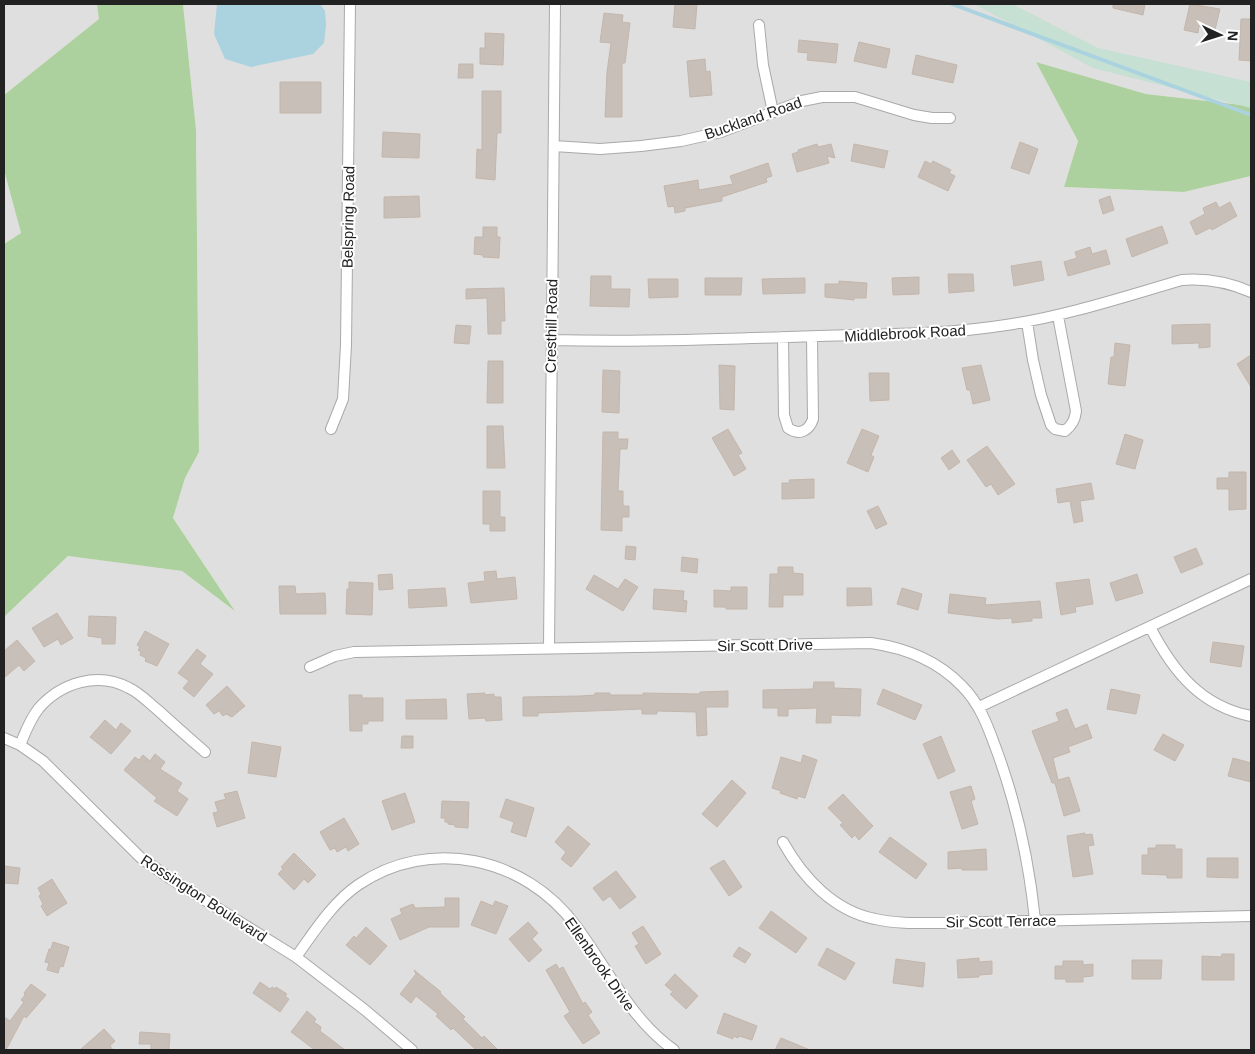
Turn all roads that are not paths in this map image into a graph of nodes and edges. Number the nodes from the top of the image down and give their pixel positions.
1 (350, 4) edge
2 (555, 4) edge
3 (759, 25) dead end
4 (773, 112) junction
5 (950, 118) dead end
6 (554, 146) junction
7 (1251, 292) edge
8 (1058, 316) junction
9 (1027, 322) junction
10 (783, 337) junction
11 (812, 337) junction
12 (551, 340) junction
13 (331, 429) dead end
14 (1251, 579) edge
15 (1150, 627) junction
16 (549, 648) junction
17 (310, 667) dead end
18 (978, 707) junction
19 (1251, 716) edge
20 (4, 738) edge
21 (20, 745) junction
22 (204, 752) dead end
23 (783, 842) dead end
24 (1251, 916) edge
25 (1035, 920) junction
26 (296, 956) junction
27 (412, 1050) edge
28 (674, 1050) edge

1 - 13 street, Belspring Road
2 - 6 street, Cresthill Road
3 - 4 street
4 - 5 street, Buckland Road
4 - 6 street, Buckland Road
6 - 12 street, Cresthill Road
7 - 8 street, Middlebrook Road
8 - 9 street, Middlebrook Road
8 - 9 street
9 - 11 street, Middlebrook Road
10 - 11 street, Middlebrook Road
10 - 11 street
10 - 12 street, Middlebrook Road
12 - 16 street, Cresthill Road
14 - 15 street
15 - 18 street
15 - 19 street
16 - 17 street, Sir Scott Drive
16 - 18 street, Sir Scott Drive
18 - 25 street, Sir Scott Drive
20 - 21 street, Rossington Boulevard
21 - 22 street
21 - 26 street, Rossington Boulevard
23 - 25 street, Sir Scott Terrace
24 - 25 street, Sir Scott Terrace
26 - 27 street, Rossington Boulevard
26 - 28 street, Ellenbrook Drive

